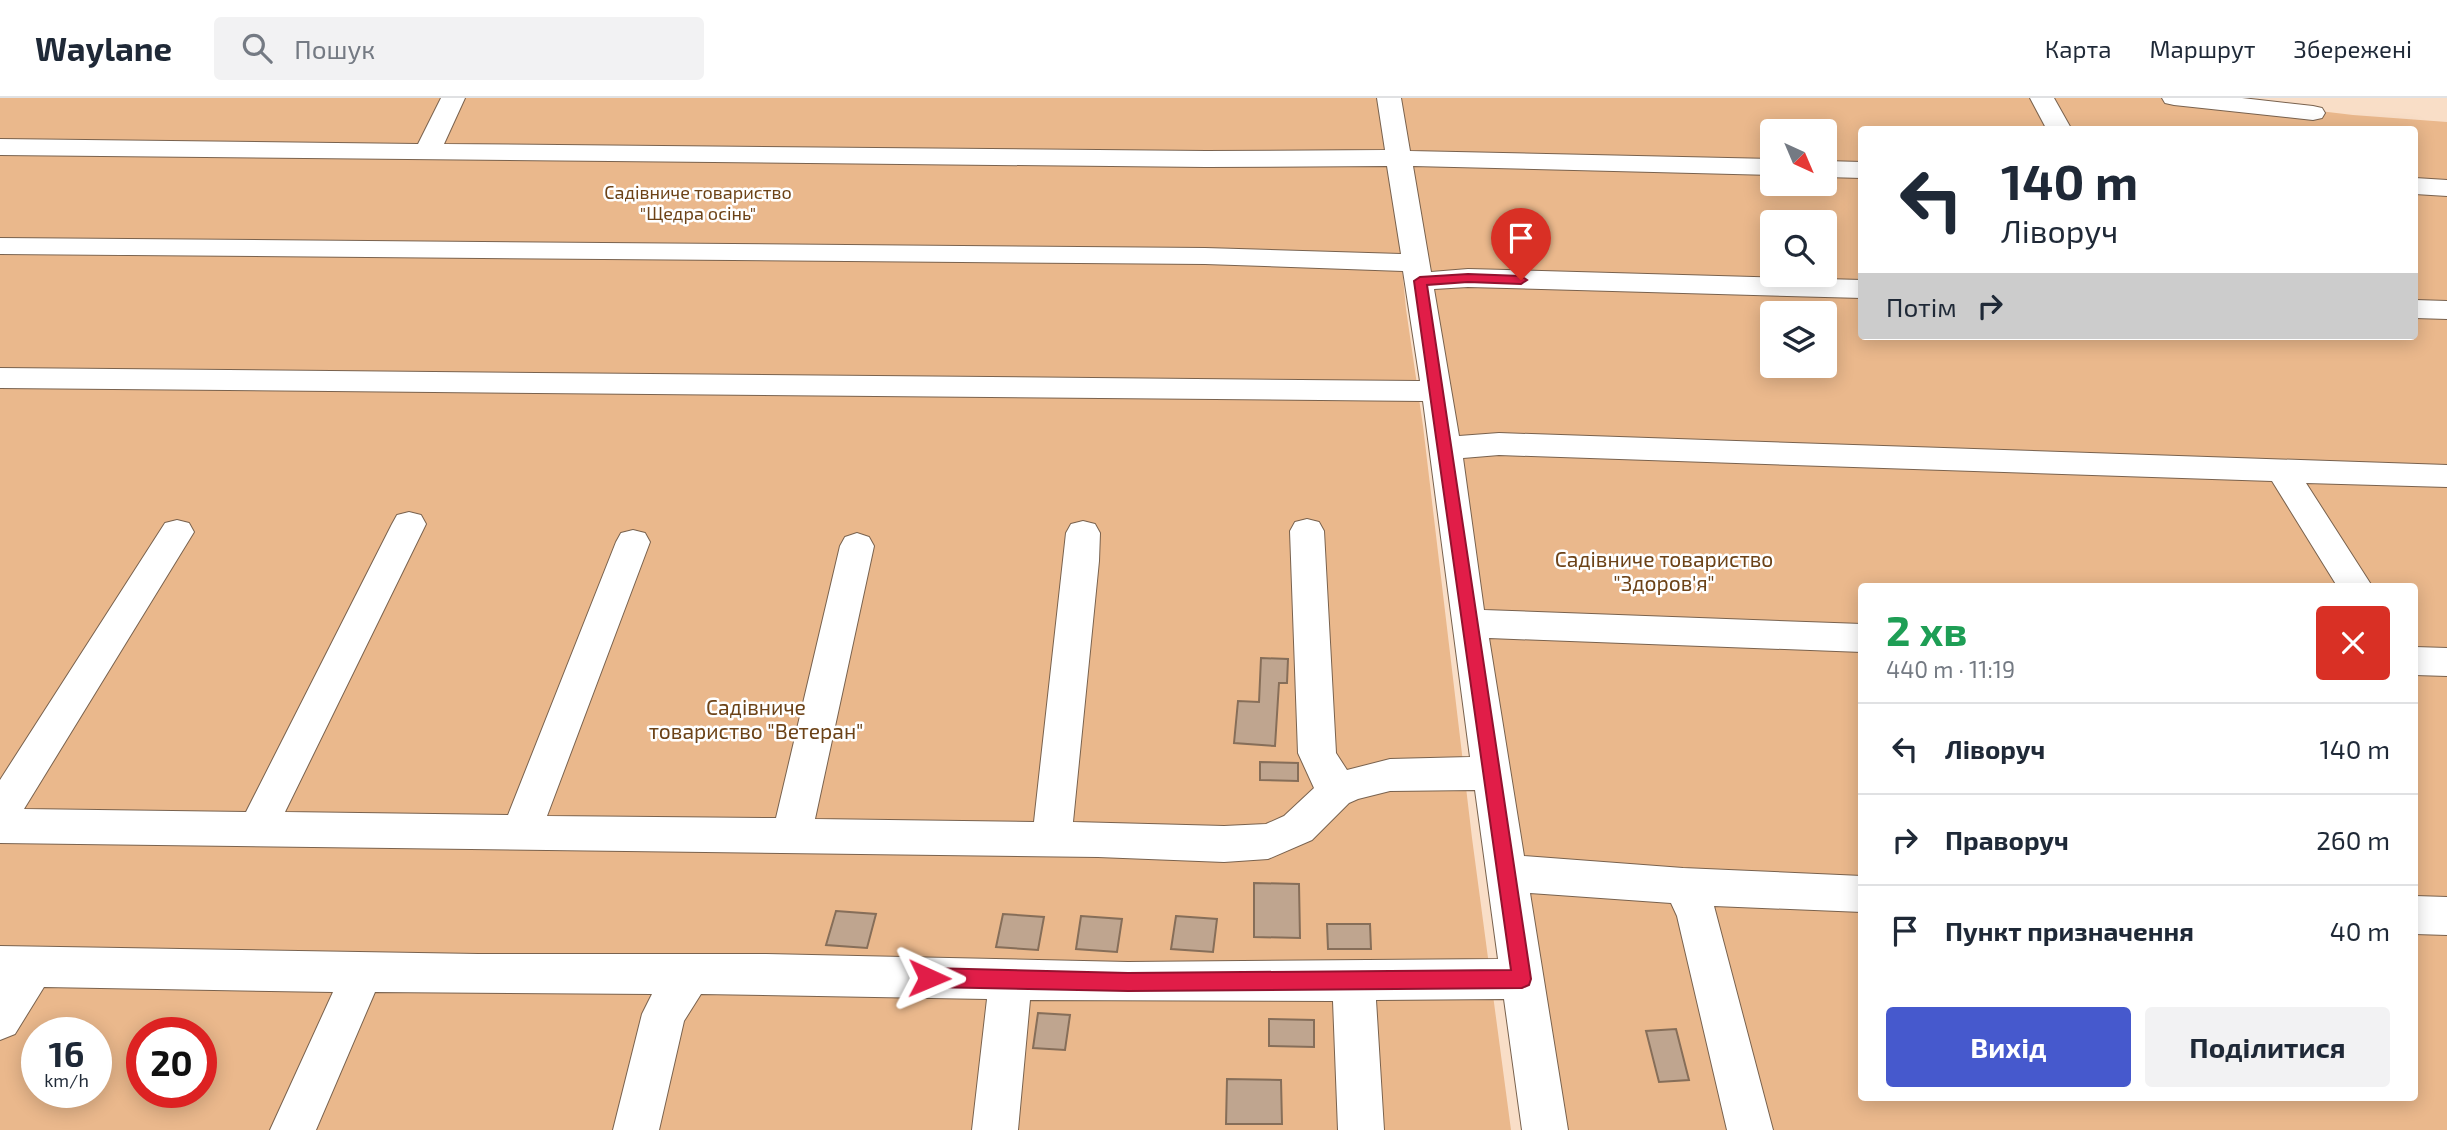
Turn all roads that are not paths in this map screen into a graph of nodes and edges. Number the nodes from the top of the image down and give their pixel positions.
1 (453, 98) edge
2 (1389, 98) edge
3 (2042, 98) edge
4 (2174, 98) edge
5 (2313, 113) dead end
6 (2058, 126) edge
7 (0, 148) edge
8 (427, 152) junction
9 (1399, 158) junction
10 (1760, 167) edge
11 (1838, 169) edge
12 (1858, 170) edge
13 (2418, 186) edge
14 (2447, 188) edge
15 (0, 246) edge
16 (1418, 272) junction
17 (1858, 289) edge
18 (2418, 309) edge
19 (2447, 310) edge
20 (0, 378) edge
21 (1437, 391) junction
22 (1445, 448) junction
23 (2281, 471) junction
24 (2447, 476) edge
25 (409, 524) dead end
26 (1307, 531) dead end
27 (177, 532) dead end
28 (1083, 533) dead end
29 (634, 542) dead end
30 (857, 546) dead end
31 (2353, 583) edge
32 (1469, 623) junction
33 (1858, 638) edge
34 (2418, 661) edge
35 (2447, 662) edge
36 (1492, 773) junction
37 (1342, 789) junction
38 (0, 814) edge
39 (0, 826) edge
40 (257, 829) junction
41 (522, 832) junction
42 (791, 837) junction
43 (1052, 839) junction
44 (1506, 873) junction
45 (1683, 886) junction
46 (1858, 894) edge
47 (2418, 915) edge
48 (2447, 916) edge
49 (16, 966) edge
50 (363, 972) junction
51 (690, 974) junction
52 (1011, 979) junction
53 (1522, 979) junction
54 (1354, 981) junction
55 (0, 1019) edge
56 (293, 1130) edge
57 (636, 1130) edge
58 (995, 1130) edge
59 (1361, 1130) edge
60 (1545, 1130) edge
61 (1750, 1130) edge

1 - 8 street
2 - 9 street
3 - 6 street
4 - 5 street
7 - 8 street
8 - 9 street
9 - 10 street
9 - 16 street
11 - 12 street
13 - 14 street
15 - 16 street
16 - 17 street
16 - 21 street
18 - 19 street
20 - 21 street
21 - 22 street
22 - 23 street
22 - 32 street
23 - 24 street
23 - 31 street
25 - 40 street
26 - 37 street
27 - 38 street
28 - 43 street
29 - 41 street
30 - 42 street
32 - 33 street
32 - 36 street
34 - 35 street
36 - 37 street
36 - 44 street
37 - 43 street
39 - 40 street
40 - 41 street
41 - 42 street
42 - 43 street
44 - 45 street
44 - 53 street
45 - 46 street
45 - 61 street
47 - 48 street
49 - 50 street
49 - 55 street
50 - 51 street
50 - 56 street
51 - 52 street
51 - 57 street
52 - 54 street
52 - 58 street
53 - 54 street
53 - 60 street
54 - 59 street

